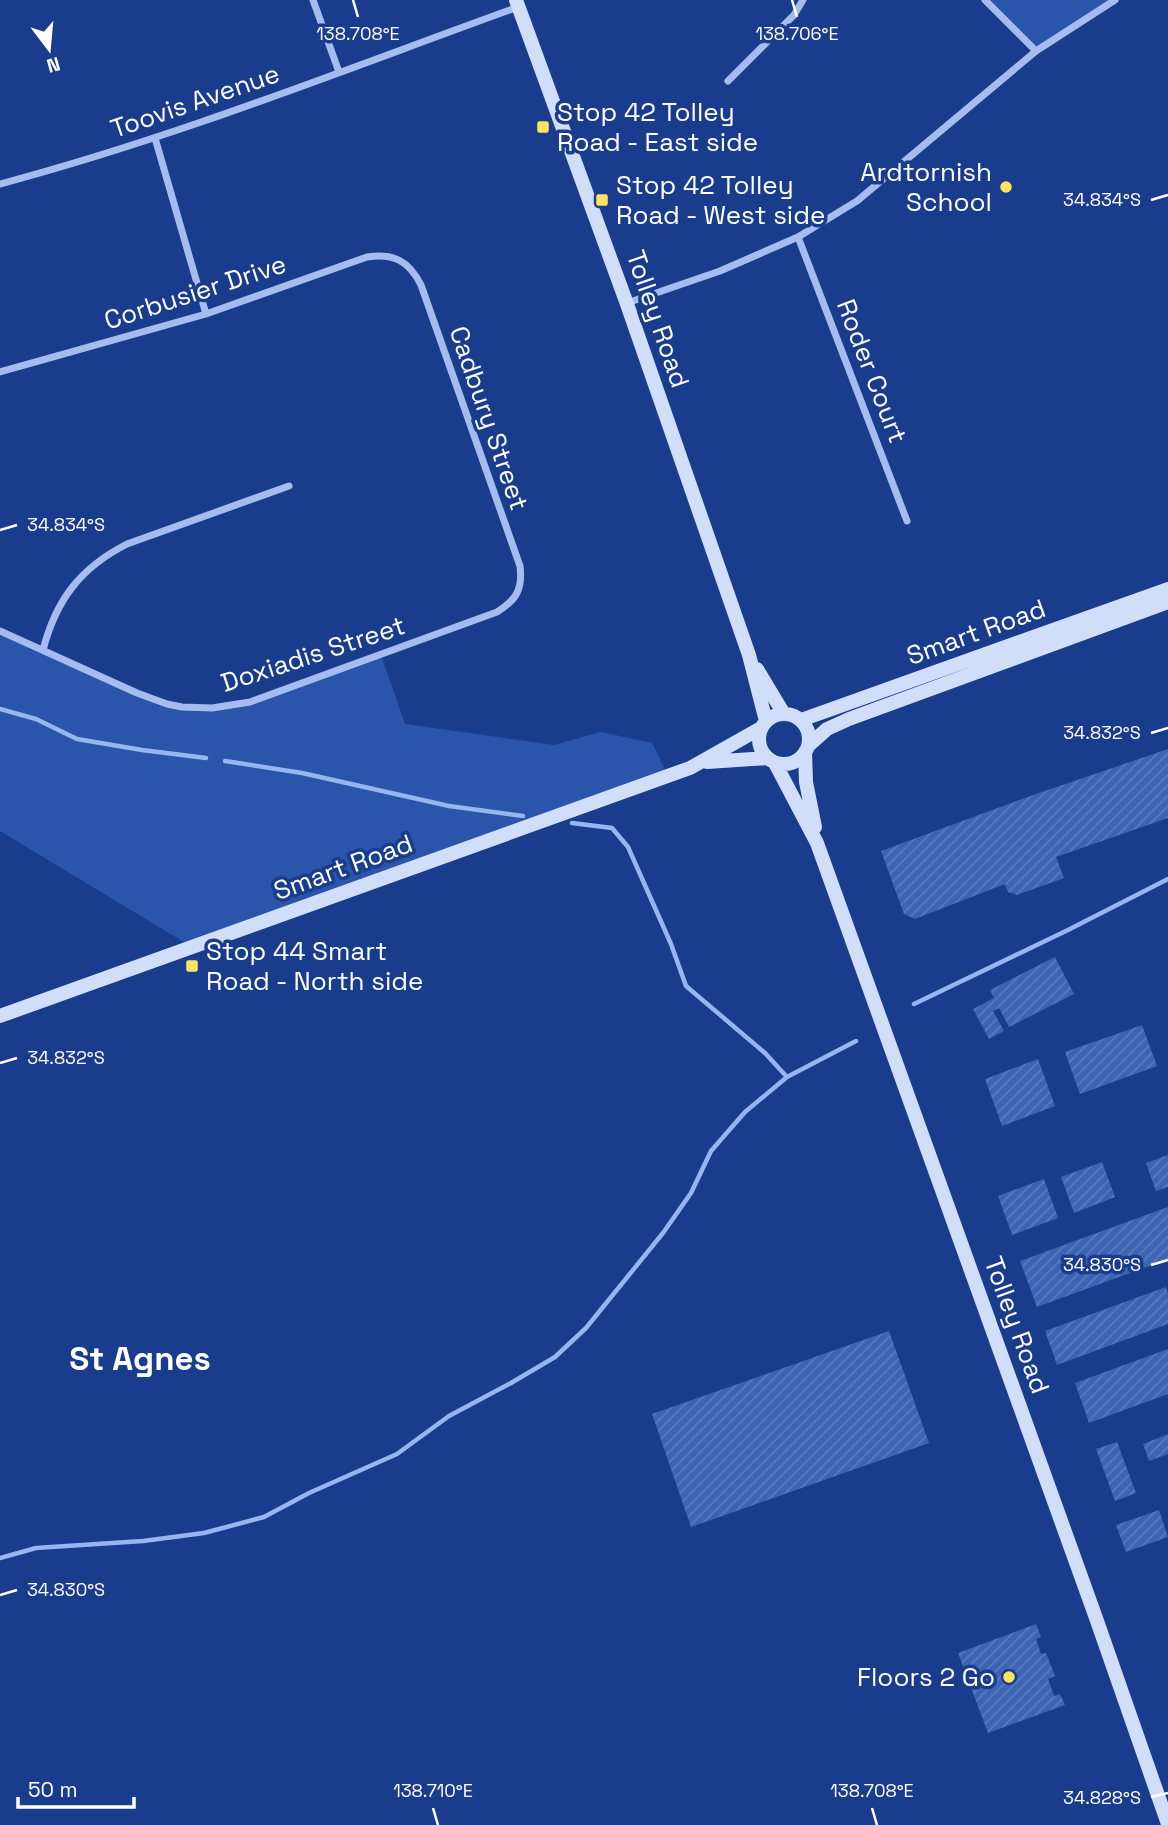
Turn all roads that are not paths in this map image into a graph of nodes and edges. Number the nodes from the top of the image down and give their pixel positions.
1 (313, 0) edge
2 (803, 0) edge
3 (985, 0) edge
4 (1115, 0) edge
5 (517, 3) edge
6 (1036, 51) junction
7 (339, 72) junction
8 (728, 81) dead end
9 (156, 138) junction
10 (0, 184) edge
11 (799, 237) junction
12 (401, 260) joint
13 (627, 304) junction
14 (206, 314) junction
15 (0, 372) edge
16 (289, 486) dead end
17 (907, 521) dead end
18 (1168, 589) edge
19 (517, 595) joint
20 (1168, 602) edge
21 (0, 631) edge
22 (43, 650) junction
23 (749, 655) junction
24 (784, 714) junction
25 (801, 720) junction
26 (763, 725) junction
27 (806, 749) junction
28 (771, 761) junction
29 (702, 763) junction
30 (817, 843) junction
31 (0, 1016) edge
32 (1168, 1824) edge

1 - 7 street
2 - 8 street
3 - 6 street
4 - 6 street
5 - 7 street, Toovis Avenue
5 - 13 main road, Tolley Road
6 - 11 street
7 - 9 street, Toovis Avenue
9 - 10 street, Toovis Avenue
9 - 14 street
11 - 13 street
11 - 17 street, Roder Court
12 - 14 street, Corbusier Drive
12 - 19 street, Cadbury Street
13 - 23 main road, Tolley Road
14 - 15 street, Corbusier Drive
16 - 22 street
18 - 25 main road, Smart Road
19 - 22 street, Doxiadis Street
20 - 27 main road, Smart Road
21 - 22 street, Doxiadis Street
23 - 24 main road, Tolley Road
23 - 26 main road, Tolley Road
24 - 25 main road
24 - 26 main road
25 - 27 main road
26 - 28 main road
26 - 29 main road, Smart Road
27 - 28 main road
27 - 30 main road, Tolley Road
28 - 29 main road, Smart Road
28 - 30 main road, Tolley Road
29 - 31 main road, Smart Road
30 - 32 main road, Tolley Road

